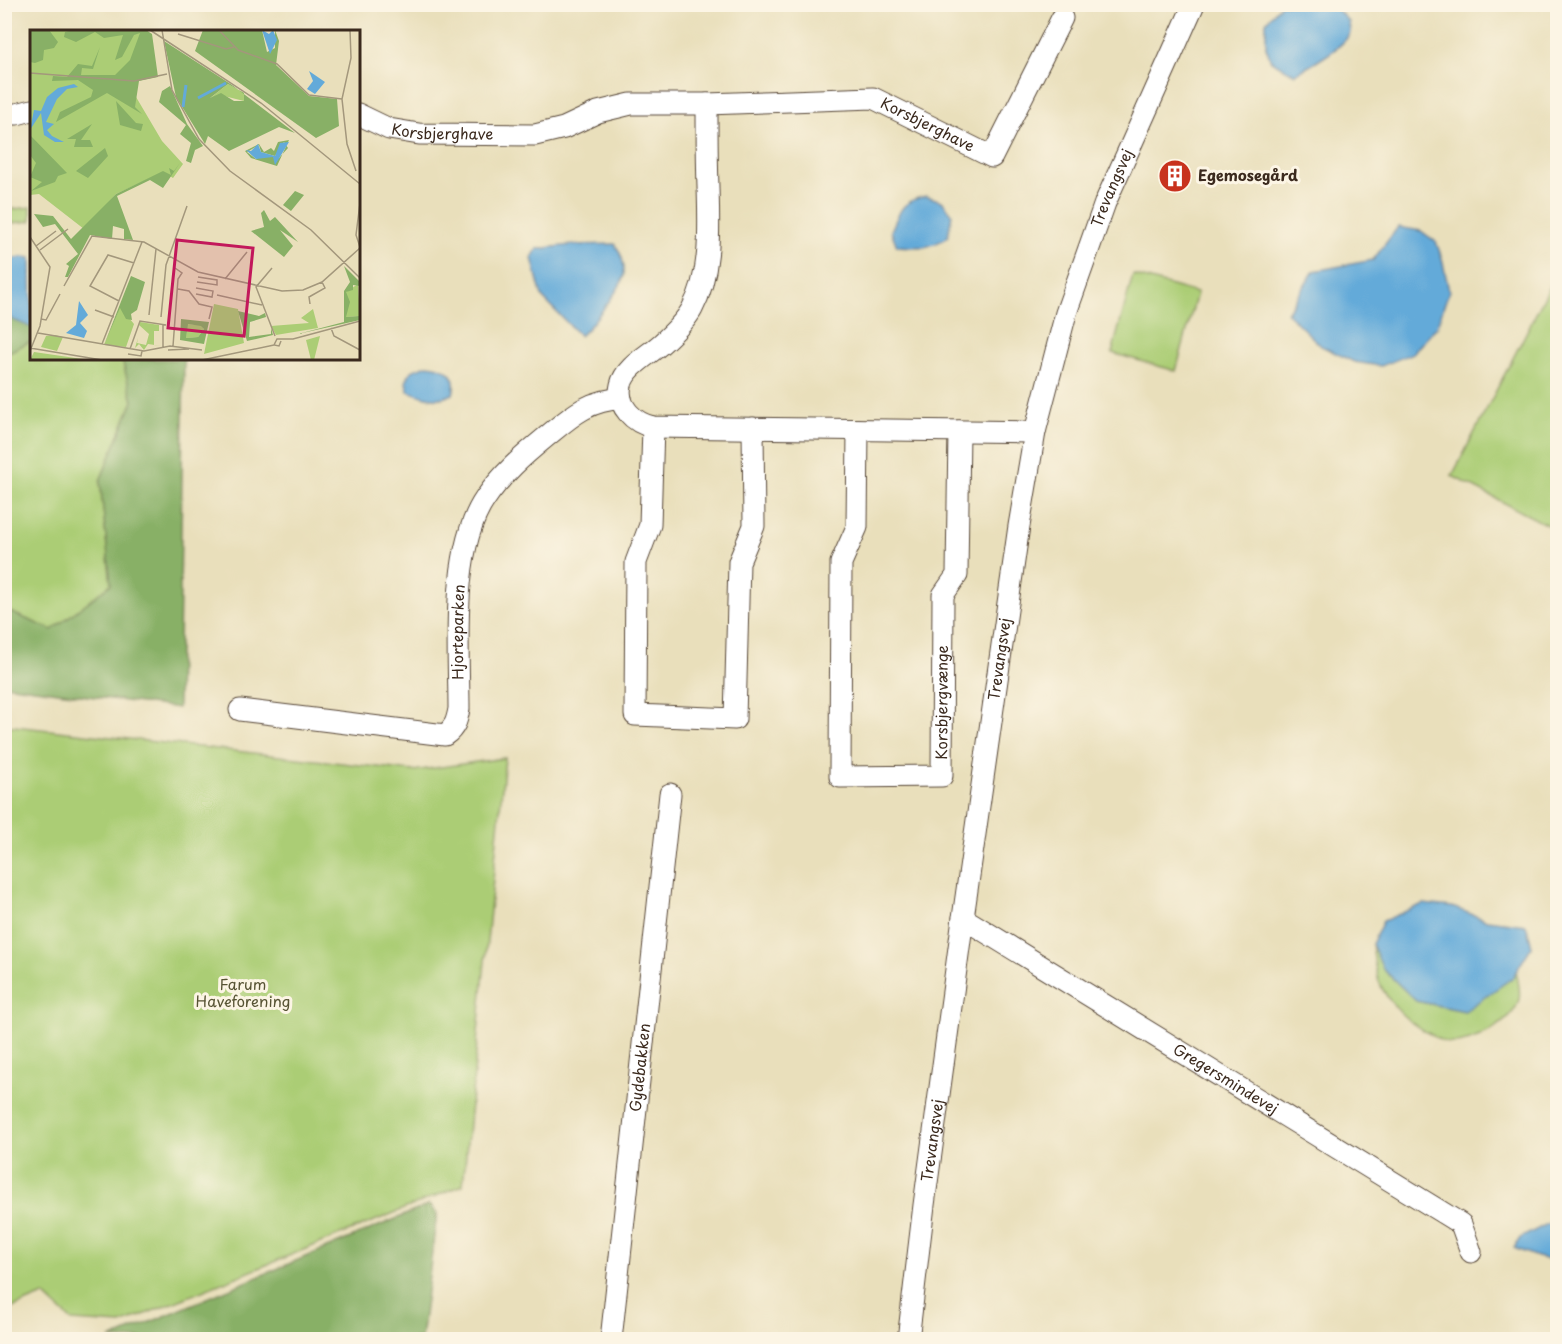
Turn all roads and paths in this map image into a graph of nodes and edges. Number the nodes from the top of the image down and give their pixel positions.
1 (1194, 4) edge
2 (1062, 18) dead end
3 (706, 104) junction
4 (30, 111) edge
5 (4, 114) edge
6 (360, 115) edge
7 (621, 399) junction
8 (653, 427) junction
9 (753, 428) junction
10 (858, 430) junction
11 (959, 431) junction
12 (1035, 432) junction
13 (240, 710) dead end
14 (670, 794) dead end
15 (963, 918) junction
16 (1472, 1252) dead end
17 (611, 1340) edge
18 (908, 1340) edge

1 - 12 street, Trevangsvej
2 - 3 street, Korsbjerghave
3 - 6 street, Korsbjerghave
3 - 7 street
4 - 5 street
7 - 8 street
7 - 13 street, Hjorteparken
8 - 9 street
8 - 9 street
9 - 10 street
10 - 11 street
10 - 11 street, Korsbjergvænge
11 - 12 street
12 - 15 street, Trevangsvej
14 - 17 street, Gydebakken
15 - 16 street, Gregersmindevej
15 - 18 street, Trevangsvej

